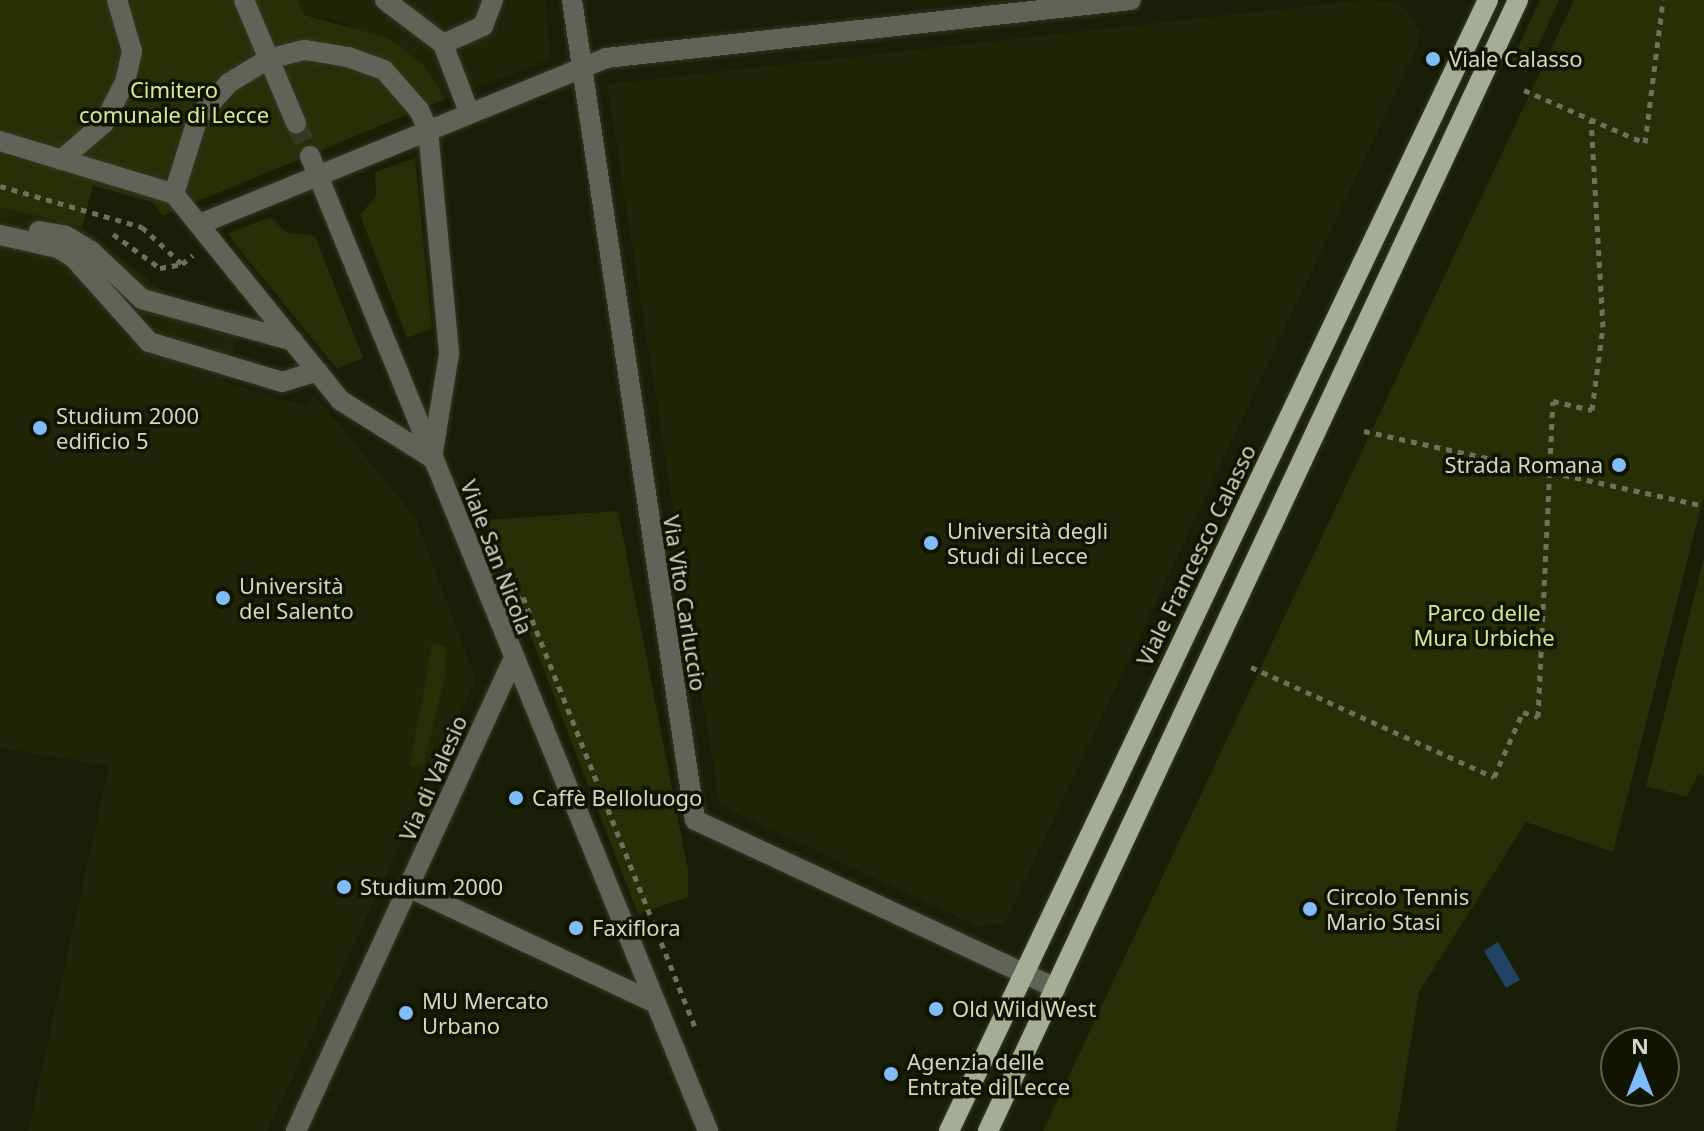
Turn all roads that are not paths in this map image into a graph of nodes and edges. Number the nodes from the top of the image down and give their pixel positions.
1 (117, 0) edge
2 (244, 0) edge
3 (385, 0) edge
4 (493, 0) edge
5 (572, 0) edge
6 (1131, 0) edge
7 (1488, 0) edge
8 (1518, 0) edge
9 (975, 9) edge
10 (443, 44) junction
11 (268, 59) junction
12 (581, 69) junction
13 (469, 112) junction
14 (296, 123) tunnel mouth
15 (428, 130) junction
16 (0, 141) edge
17 (61, 160) junction
18 (313, 165) junction
19 (174, 194) junction
20 (0, 223) edge
21 (200, 224) junction
22 (0, 235) edge
23 (293, 341) junction
24 (317, 371) junction
25 (432, 458) junction
26 (512, 662) junction
27 (410, 888) junction
28 (1022, 973) junction
29 (1056, 988) junction
30 (653, 1002) junction
31 (296, 1131) edge
32 (708, 1131) edge
33 (949, 1131) edge
34 (988, 1131) edge

1 - 17 street
2 - 11 street
3 - 10 street
4 - 10 street
5 - 12 street, Via Vito Carluccio
6 - 9 street
7 - 28 main road, Viale Francesco Calasso
8 - 29 main road
9 - 12 street
10 - 13 street
11 - 14 street
11 - 15 street
11 - 19 street
12 - 13 street
12 - 28 street, Via Vito Carluccio
13 - 15 street
15 - 18 street
15 - 25 street
16 - 17 street
17 - 19 street
18 - 21 street
18 - 25 street, Viale San Nicola
19 - 21 street
20 - 23 street
21 - 23 street
22 - 24 street
23 - 24 street
24 - 25 street
25 - 26 street, Viale San Nicola
26 - 27 street, Via di Valesio
26 - 30 street, Viale San Nicola
27 - 30 street
27 - 31 street, Via di Valesio
28 - 29 street, Via Vito Carluccio
28 - 33 main road, Viale Francesco Calasso
29 - 34 main road
30 - 32 street, Viale San Nicola

